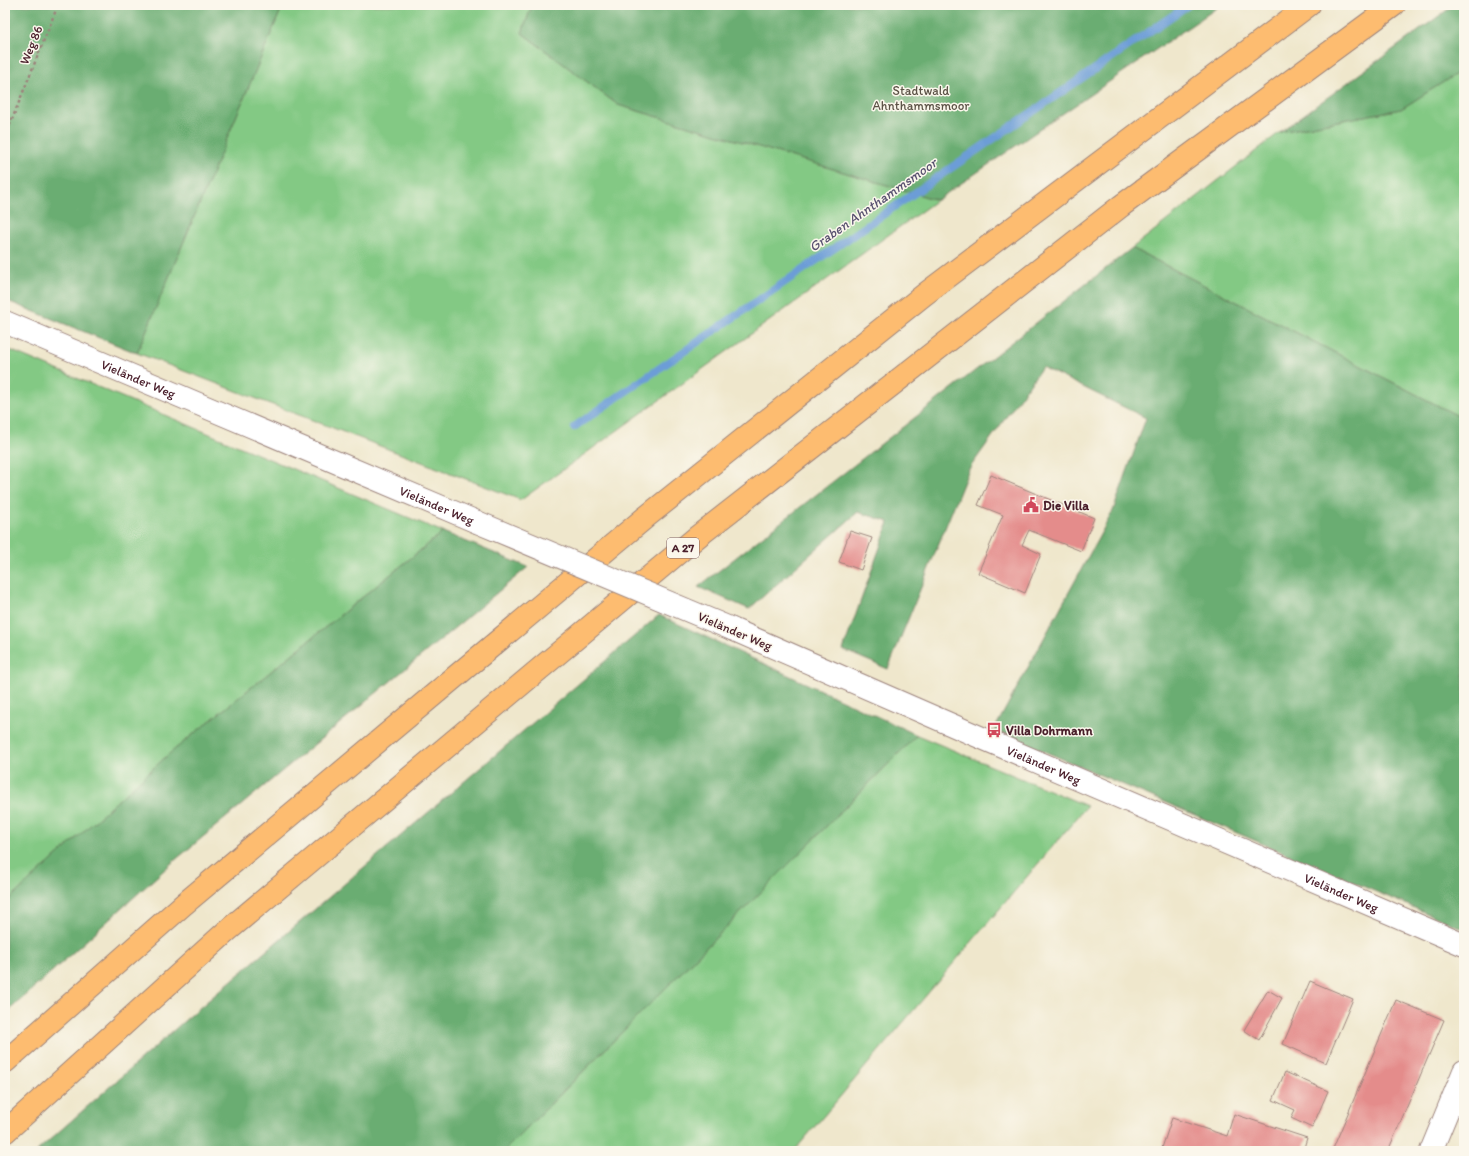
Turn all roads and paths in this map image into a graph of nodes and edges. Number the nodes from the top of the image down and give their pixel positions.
1 (58, 5) edge
2 (1309, 5) edge
3 (1394, 5) edge
4 (5, 137) edge
5 (5, 322) edge
6 (1464, 945) edge
7 (5, 1062) edge
8 (1464, 1071) edge
9 (5, 1132) edge
10 (1431, 1151) edge

1 - 4 path, Weg 86
2 - 7 highway
3 - 9 highway, A 27
5 - 6 street, Vieländer Weg, bridge
8 - 10 street

